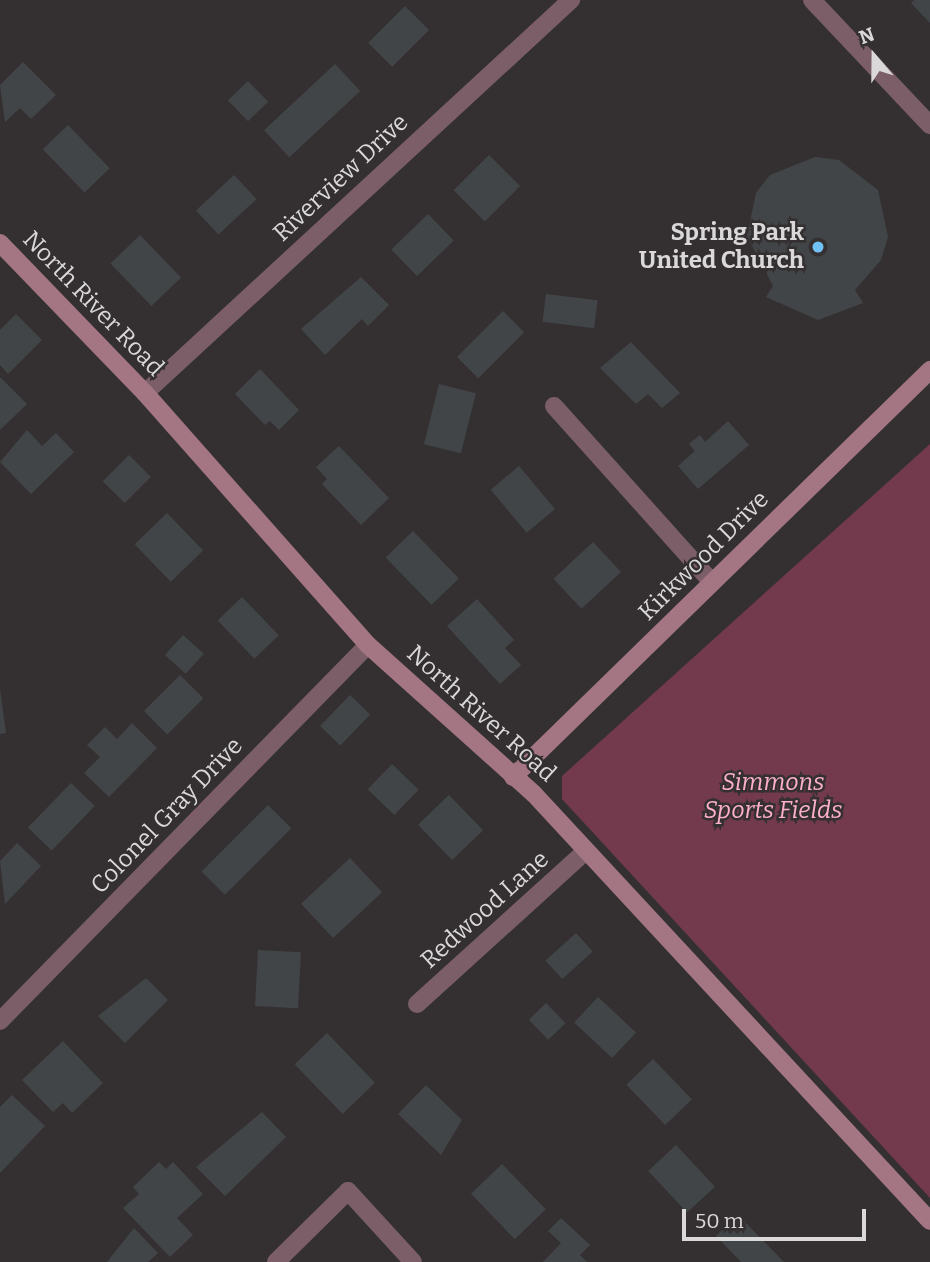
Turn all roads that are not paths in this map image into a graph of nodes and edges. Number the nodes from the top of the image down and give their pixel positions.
1 (571, 0) edge
2 (812, 0) edge
3 (930, 125) edge
4 (0, 243) edge
5 (930, 370) edge
6 (145, 393) junction
7 (554, 406) dead end
8 (712, 583) junction
9 (368, 645) junction
10 (513, 777) junction
11 (586, 851) junction
12 (417, 1004) dead end
13 (0, 1021) edge
14 (930, 1222) edge
15 (276, 1262) edge
16 (414, 1262) edge

1 - 6 street, Riverview Drive
2 - 3 street
4 - 6 main road, North River Road
5 - 8 main road, Kirkwood Drive
6 - 9 main road, North River Road
7 - 8 street
8 - 10 main road, Kirkwood Drive
9 - 10 main road, North River Road
9 - 13 street, Colonel Gray Drive
10 - 11 main road, North River Road
11 - 12 street, Redwood Lane
11 - 14 main road, North River Road
15 - 16 street

